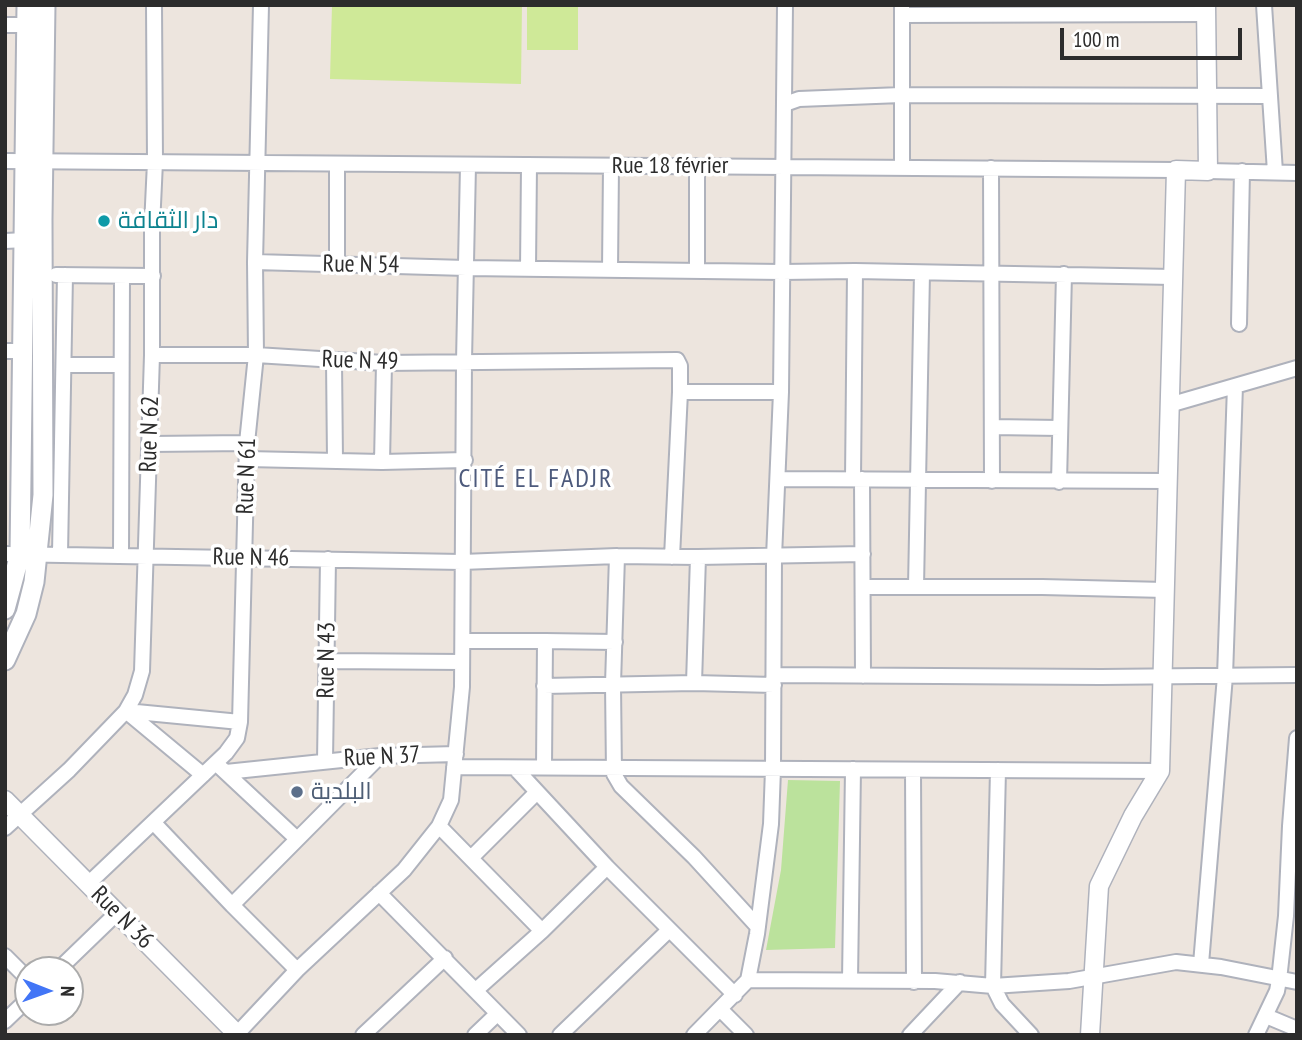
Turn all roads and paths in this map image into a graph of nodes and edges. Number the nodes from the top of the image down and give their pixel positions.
1 (45, 5) edge
2 (154, 5) edge
3 (261, 5) edge
4 (785, 5) edge
5 (1264, 5) edge
6 (902, 10) edge
7 (1206, 10) edge
8 (27, 15) edge
9 (5, 25) edge
10 (901, 95) junction
11 (1269, 96) junction
12 (1208, 97) junction
13 (785, 104) junction
14 (5, 161) edge
15 (34, 161) junction
16 (155, 162) junction
17 (257, 163) junction
18 (337, 164) junction
19 (468, 165) junction
20 (529, 165) junction
21 (611, 166) junction
22 (697, 166) junction
23 (783, 167) junction
24 (902, 168) junction
25 (991, 169) junction
26 (1176, 170) junction
27 (1208, 171) junction
28 (1242, 172) junction
29 (1275, 172) junction
30 (1297, 173) edge
31 (15, 241) edge
32 (256, 262) junction
33 (337, 266) junction
34 (466, 268) junction
35 (528, 269) junction
36 (610, 270) junction
37 (697, 271) junction
38 (855, 271) junction
39 (782, 272) junction
40 (922, 273) junction
41 (992, 273) junction
42 (1064, 274) junction
43 (42, 275) junction
44 (65, 275) junction
45 (122, 276) junction
46 (153, 276) junction
47 (1173, 277) junction
48 (1238, 324) dead end
49 (14, 351) edge
50 (152, 355) junction
51 (256, 355) junction
52 (334, 361) junction
53 (464, 361) junction
54 (384, 363) junction
55 (64, 365) junction
56 (120, 365) junction
57 (1297, 368) edge
58 (1235, 386) junction
59 (680, 392) junction
60 (781, 392) junction
61 (1170, 405) junction
62 (992, 427) junction
63 (1060, 428) junction
64 (14, 434) edge
65 (247, 443) junction
66 (149, 444) junction
67 (247, 460) junction
68 (335, 460) junction
69 (465, 460) junction
70 (382, 462) junction
71 (778, 479) junction
72 (857, 479) junction
73 (919, 481) junction
74 (992, 481) junction
75 (1168, 481) junction
76 (1059, 482) junction
77 (21, 554) edge
78 (60, 554) junction
79 (863, 554) junction
80 (121, 556) junction
81 (146, 556) junction
82 (617, 556) junction
83 (672, 557) junction
84 (698, 557) junction
85 (774, 557) junction
86 (245, 558) junction
87 (328, 559) junction
88 (462, 562) junction
89 (864, 587) junction
90 (916, 587) junction
91 (1165, 590) junction
92 (5, 609) edge
93 (463, 641) junction
94 (545, 641) junction
95 (615, 642) junction
96 (5, 660) edge
97 (328, 661) junction
98 (463, 662) junction
99 (1297, 675) edge
100 (863, 676) junction
101 (1163, 676) junction
102 (1225, 676) junction
103 (774, 680) junction
104 (694, 683) junction
105 (614, 684) junction
106 (544, 686) junction
107 (126, 711) junction
108 (240, 722) junction
109 (1297, 738) edge
110 (380, 756) junction
111 (455, 760) junction
112 (326, 761) junction
113 (613, 766) junction
114 (544, 767) junction
115 (221, 768) junction
116 (515, 768) junction
117 (773, 769) junction
118 (853, 769) junction
119 (913, 770) junction
120 (998, 770) junction
121 (1160, 771) junction
122 (203, 775) junction
123 (537, 792) junction
124 (5, 800) edge
125 (19, 815) junction
126 (154, 823) junction
127 (439, 826) junction
128 (5, 828) edge
129 (297, 839) junction
130 (471, 858) junction
131 (607, 867) junction
132 (88, 884) junction
133 (379, 893) junction
134 (232, 905) junction
135 (117, 913) junction
136 (758, 927) junction
137 (669, 930) junction
138 (542, 931) junction
139 (72, 956) edge
140 (445, 958) junction
141 (1201, 964) junction
142 (297, 970) junction
143 (1093, 977) junction
144 (748, 980) junction
145 (850, 980) junction
146 (1279, 980) junction
147 (914, 982) junction
148 (960, 982) junction
149 (1297, 982) edge
150 (993, 986) junction
151 (476, 990) junction
152 (735, 995) junction
153 (720, 1009) junction
154 (497, 1014) junction
155 (1266, 1016) junction
156 (1295, 1031) edge
157 (237, 1034) edge
158 (363, 1035) edge
159 (475, 1035) edge
160 (519, 1035) edge
161 (560, 1035) edge
162 (694, 1035) edge
163 (746, 1035) edge
164 (910, 1035) edge
165 (1031, 1035) edge
166 (1090, 1035) edge
167 (1256, 1035) edge

1 - 15 main road
2 - 16 street, Rue N 62
3 - 17 street, Rue N 61
4 - 13 street
5 - 11 street
6 - 7 street
6 - 10 street
7 - 12 street
8 - 9 street
8 - 15 main road
10 - 12 street
10 - 13 street
10 - 24 street
11 - 12 street
11 - 29 street
12 - 27 street
13 - 23 street
14 - 15 street, Rue 18 février
15 - 16 street, Rue 18 février
15 - 31 main road
15 - 43 main road
16 - 17 street, Rue 18 février
16 - 46 street, Rue N 62
17 - 18 street, Rue 18 février
17 - 32 street, Rue N 61
18 - 19 street, Rue 18 février
18 - 33 street
19 - 20 street, Rue 18 février
19 - 34 street
20 - 21 street, Rue 18 février
20 - 35 street
21 - 22 street, Rue 18 février
21 - 36 street
22 - 23 street, Rue 18 février
22 - 37 street
23 - 24 street, Rue 18 février
23 - 39 street
24 - 25 street, Rue 18 février
25 - 26 street, Rue 18 février
25 - 41 street
26 - 27 street, Rue 18 février
26 - 47 street
27 - 28 street, Rue 18 février
28 - 29 street, Rue 18 février
28 - 48 street
29 - 30 street, Rue 18 février
31 - 49 main road
32 - 33 street, Rue N 54
32 - 51 street, Rue N 61
33 - 34 street, Rue N 54
34 - 35 street, Rue N 54
34 - 53 street
35 - 36 street, Rue N 54
36 - 37 street, Rue N 54
37 - 39 street, Rue N 54
38 - 39 street, Rue N 54
38 - 40 street, Rue N 54
38 - 72 street
39 - 60 street
40 - 41 street, Rue N 54
40 - 73 street
41 - 42 street, Rue N 54
41 - 62 street
42 - 47 street, Rue N 54
42 - 63 street
43 - 44 street
43 - 77 main road
44 - 45 street
44 - 55 street
45 - 46 street
45 - 56 street
46 - 50 street, Rue N 62
47 - 61 street
49 - 64 main road
50 - 51 street, Rue N 49
50 - 66 street, Rue N 62
51 - 52 street, Rue N 49
51 - 65 street, Rue N 61
52 - 54 street, Rue N 49
52 - 68 street
53 - 54 street, Rue N 49
53 - 59 street, Rue N 49
53 - 69 street
54 - 70 street
55 - 56 street
55 - 78 street
56 - 80 street
57 - 58 street
58 - 61 street
58 - 102 street
59 - 60 street
59 - 83 street
60 - 71 street
61 - 75 street
62 - 63 street
62 - 74 street
63 - 76 street
64 - 77 main road
65 - 66 street
65 - 67 street, Rue N 61
66 - 81 street, Rue N 62
67 - 68 street
67 - 86 street, Rue N 61
68 - 70 street
69 - 70 street
69 - 88 street
71 - 72 street
71 - 85 street
72 - 73 street
72 - 79 street
73 - 74 street
73 - 90 street
74 - 76 street
75 - 76 street
75 - 91 street
77 - 78 street, Rue N 46
77 - 92 main road
77 - 96 main road
78 - 80 street, Rue N 46
79 - 85 street, Rue N 46
79 - 89 street
80 - 81 street, Rue N 46
81 - 86 street, Rue N 46
81 - 107 street, Rue N 62
82 - 83 street, Rue N 46
82 - 88 street, Rue N 46
82 - 95 street
83 - 84 street, Rue N 46
84 - 85 street, Rue N 46
84 - 104 street
85 - 103 street
86 - 87 street, Rue N 46
86 - 108 street, Rue N 61
87 - 88 street, Rue N 46
87 - 97 street, Rue N 43
88 - 93 street
89 - 90 street
89 - 100 street
90 - 91 street
91 - 101 street
93 - 94 street
93 - 98 street
94 - 95 street
94 - 106 street
95 - 105 street
97 - 98 street
97 - 112 street, Rue N 43
98 - 111 street
99 - 102 street
100 - 101 street
100 - 103 street
101 - 102 street
101 - 121 street
102 - 141 street
103 - 104 street
103 - 117 street
104 - 105 street
105 - 106 street
105 - 113 street
106 - 114 street
107 - 108 street
107 - 122 street
107 - 125 street, Rue N 62
108 - 115 street, Rue N 61
109 - 146 street
110 - 111 street, Rue N 37
110 - 112 street, Rue N 37
110 - 129 street
111 - 116 street, Rue N 37
111 - 127 street
112 - 115 street, Rue N 37
113 - 114 street, Rue N 37
113 - 117 street, Rue N 37
113 - 136 street
114 - 116 street, Rue N 37
115 - 122 street, Rue N 61
115 - 129 street
116 - 123 street
117 - 118 street, Rue N 37
117 - 136 street
118 - 119 street, Rue N 37
118 - 145 street
119 - 120 street, Rue N 37
119 - 147 street
120 - 121 street, Rue N 37
120 - 150 street
121 - 143 street
122 - 126 street, Rue N 61
123 - 130 street
123 - 131 street
124 - 125 street, Rue N 36
125 - 128 street, Rue N 62
125 - 132 street, Rue N 36
126 - 132 street, Rue N 61
126 - 134 street
127 - 130 street
127 - 133 street
129 - 134 street
130 - 138 street
131 - 137 street
131 - 138 street
132 - 135 street, Rue N 36
133 - 140 street
133 - 142 street
134 - 142 street
135 - 139 street
135 - 157 street, Rue N 36
136 - 144 street
137 - 152 street
137 - 161 street
138 - 151 street
140 - 151 street
140 - 158 street
141 - 143 street
141 - 146 street
142 - 157 street
143 - 150 street
143 - 166 street
144 - 145 street
144 - 152 street
145 - 147 street
146 - 149 street
146 - 155 street
147 - 148 street
148 - 150 street
148 - 164 street
150 - 165 street
151 - 154 street
152 - 153 street
153 - 162 street
153 - 163 street
154 - 159 street
154 - 160 street
155 - 156 street
155 - 167 street

